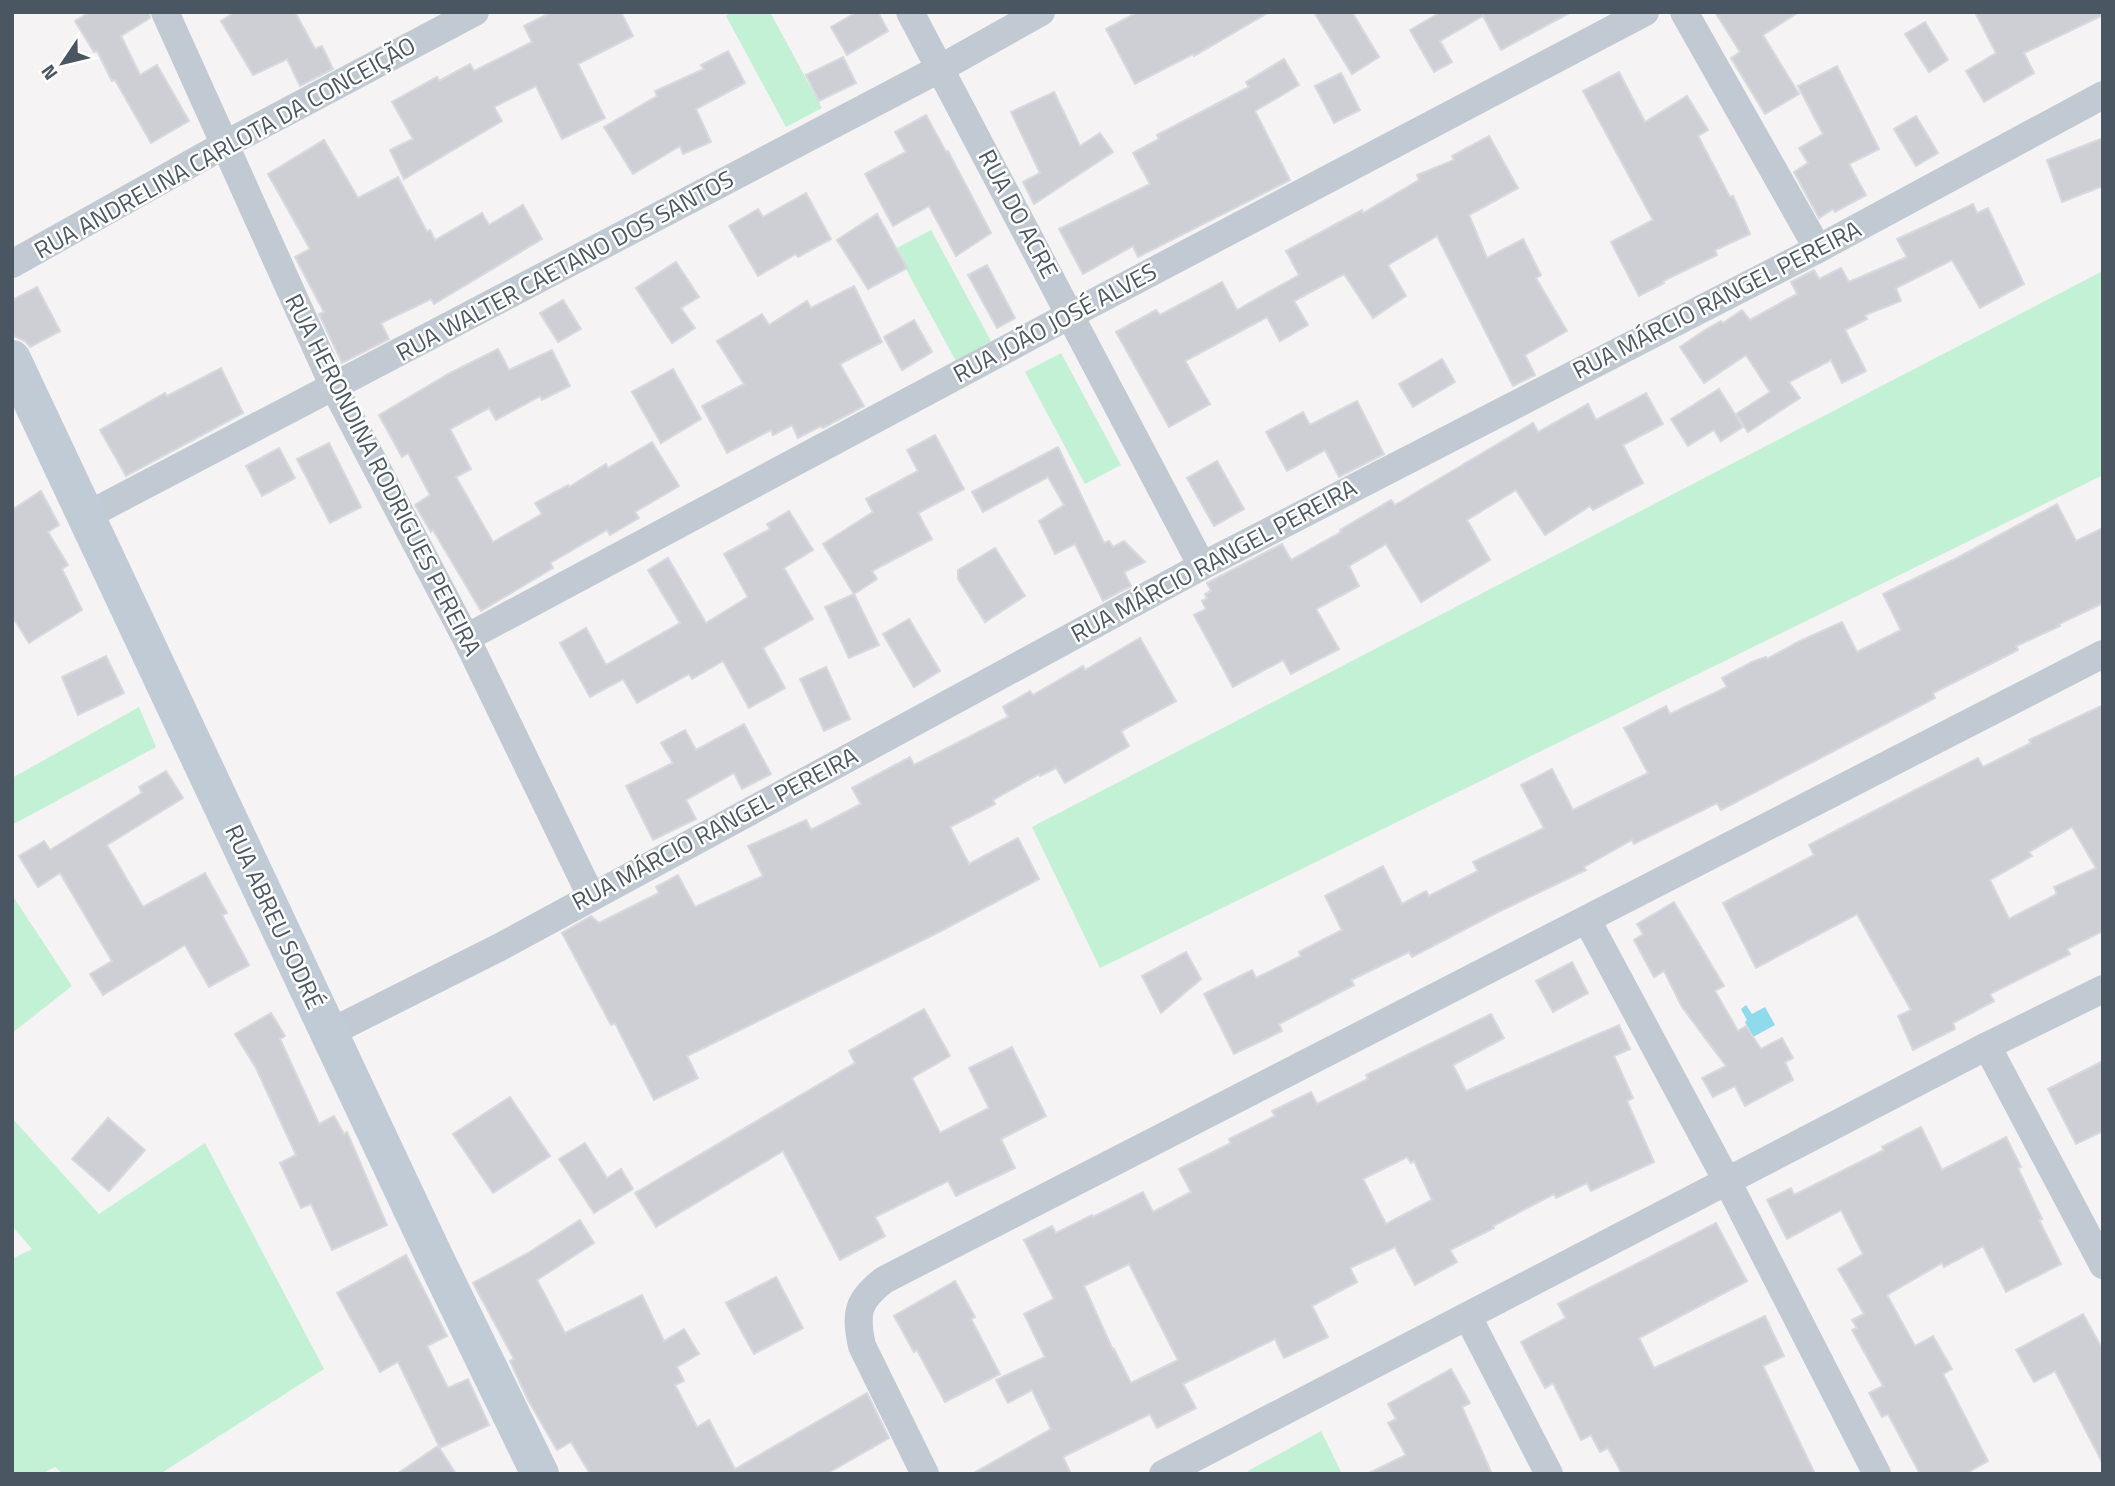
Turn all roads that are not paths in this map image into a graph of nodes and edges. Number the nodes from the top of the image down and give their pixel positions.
1 (165, 12) edge
2 (475, 12) edge
3 (910, 12) edge
4 (1041, 12) edge
5 (1645, 12) edge
6 (1684, 12) edge
7 (941, 68) junction
8 (2103, 95) edge
9 (224, 145) junction
10 (1818, 249) junction
11 (12, 264) edge
12 (1070, 314) junction
13 (12, 359) edge
14 (334, 387) junction
15 (86, 516) junction
16 (1202, 566) junction
17 (466, 638) junction
18 (2103, 654) edge
19 (591, 896) junction
20 (1587, 920) junction
21 (2103, 989) edge
22 (329, 1033) junction
23 (1987, 1046) junction
24 (1727, 1181) junction
25 (2103, 1265) edge
26 (1468, 1317) junction
27 (540, 1474) edge
28 (925, 1474) edge
29 (1163, 1474) edge
30 (1549, 1474) edge
31 (1877, 1474) edge

1 - 9 street, RUA HERONDINA RODRIGUES PEREIRA
2 - 9 street, RUA ANDRELINA CARLOTA DA CONCEIÇÃO
3 - 7 street, RUA DO ACRE
4 - 7 street, RUA WALTER CAETANO DOS SANTOS
5 - 12 street, RUA JOÃO JOSÉ ALVES
6 - 10 street
7 - 12 street, RUA DO ACRE
7 - 14 street, RUA WALTER CAETANO DOS SANTOS
8 - 10 street, RUA MÁRCIO RANGEL PEREIRA
9 - 11 street, RUA ANDRELINA CARLOTA DA CONCEIÇÃO
9 - 14 street, RUA HERONDINA RODRIGUES PEREIRA
10 - 16 street, RUA MÁRCIO RANGEL PEREIRA
12 - 16 street, RUA DO ACRE
12 - 17 street, RUA JOÃO JOSÉ ALVES
13 - 15 main road, RUA ABREU SODRÉ
14 - 15 street, RUA WALTER CAETANO DOS SANTOS
14 - 17 street, RUA HERONDINA RODRIGUES PEREIRA
15 - 22 main road, RUA ABREU SODRÉ
16 - 19 street, RUA MÁRCIO RANGEL PEREIRA
17 - 19 street, RUA HERONDINA RODRIGUES PEREIRA
18 - 20 street
19 - 22 street, RUA MÁRCIO RANGEL PEREIRA
20 - 24 street
20 - 28 street
21 - 23 street
22 - 27 main road, RUA ABREU SODRÉ
23 - 24 street
23 - 25 street
24 - 26 street
24 - 31 street
26 - 29 street
26 - 30 street

